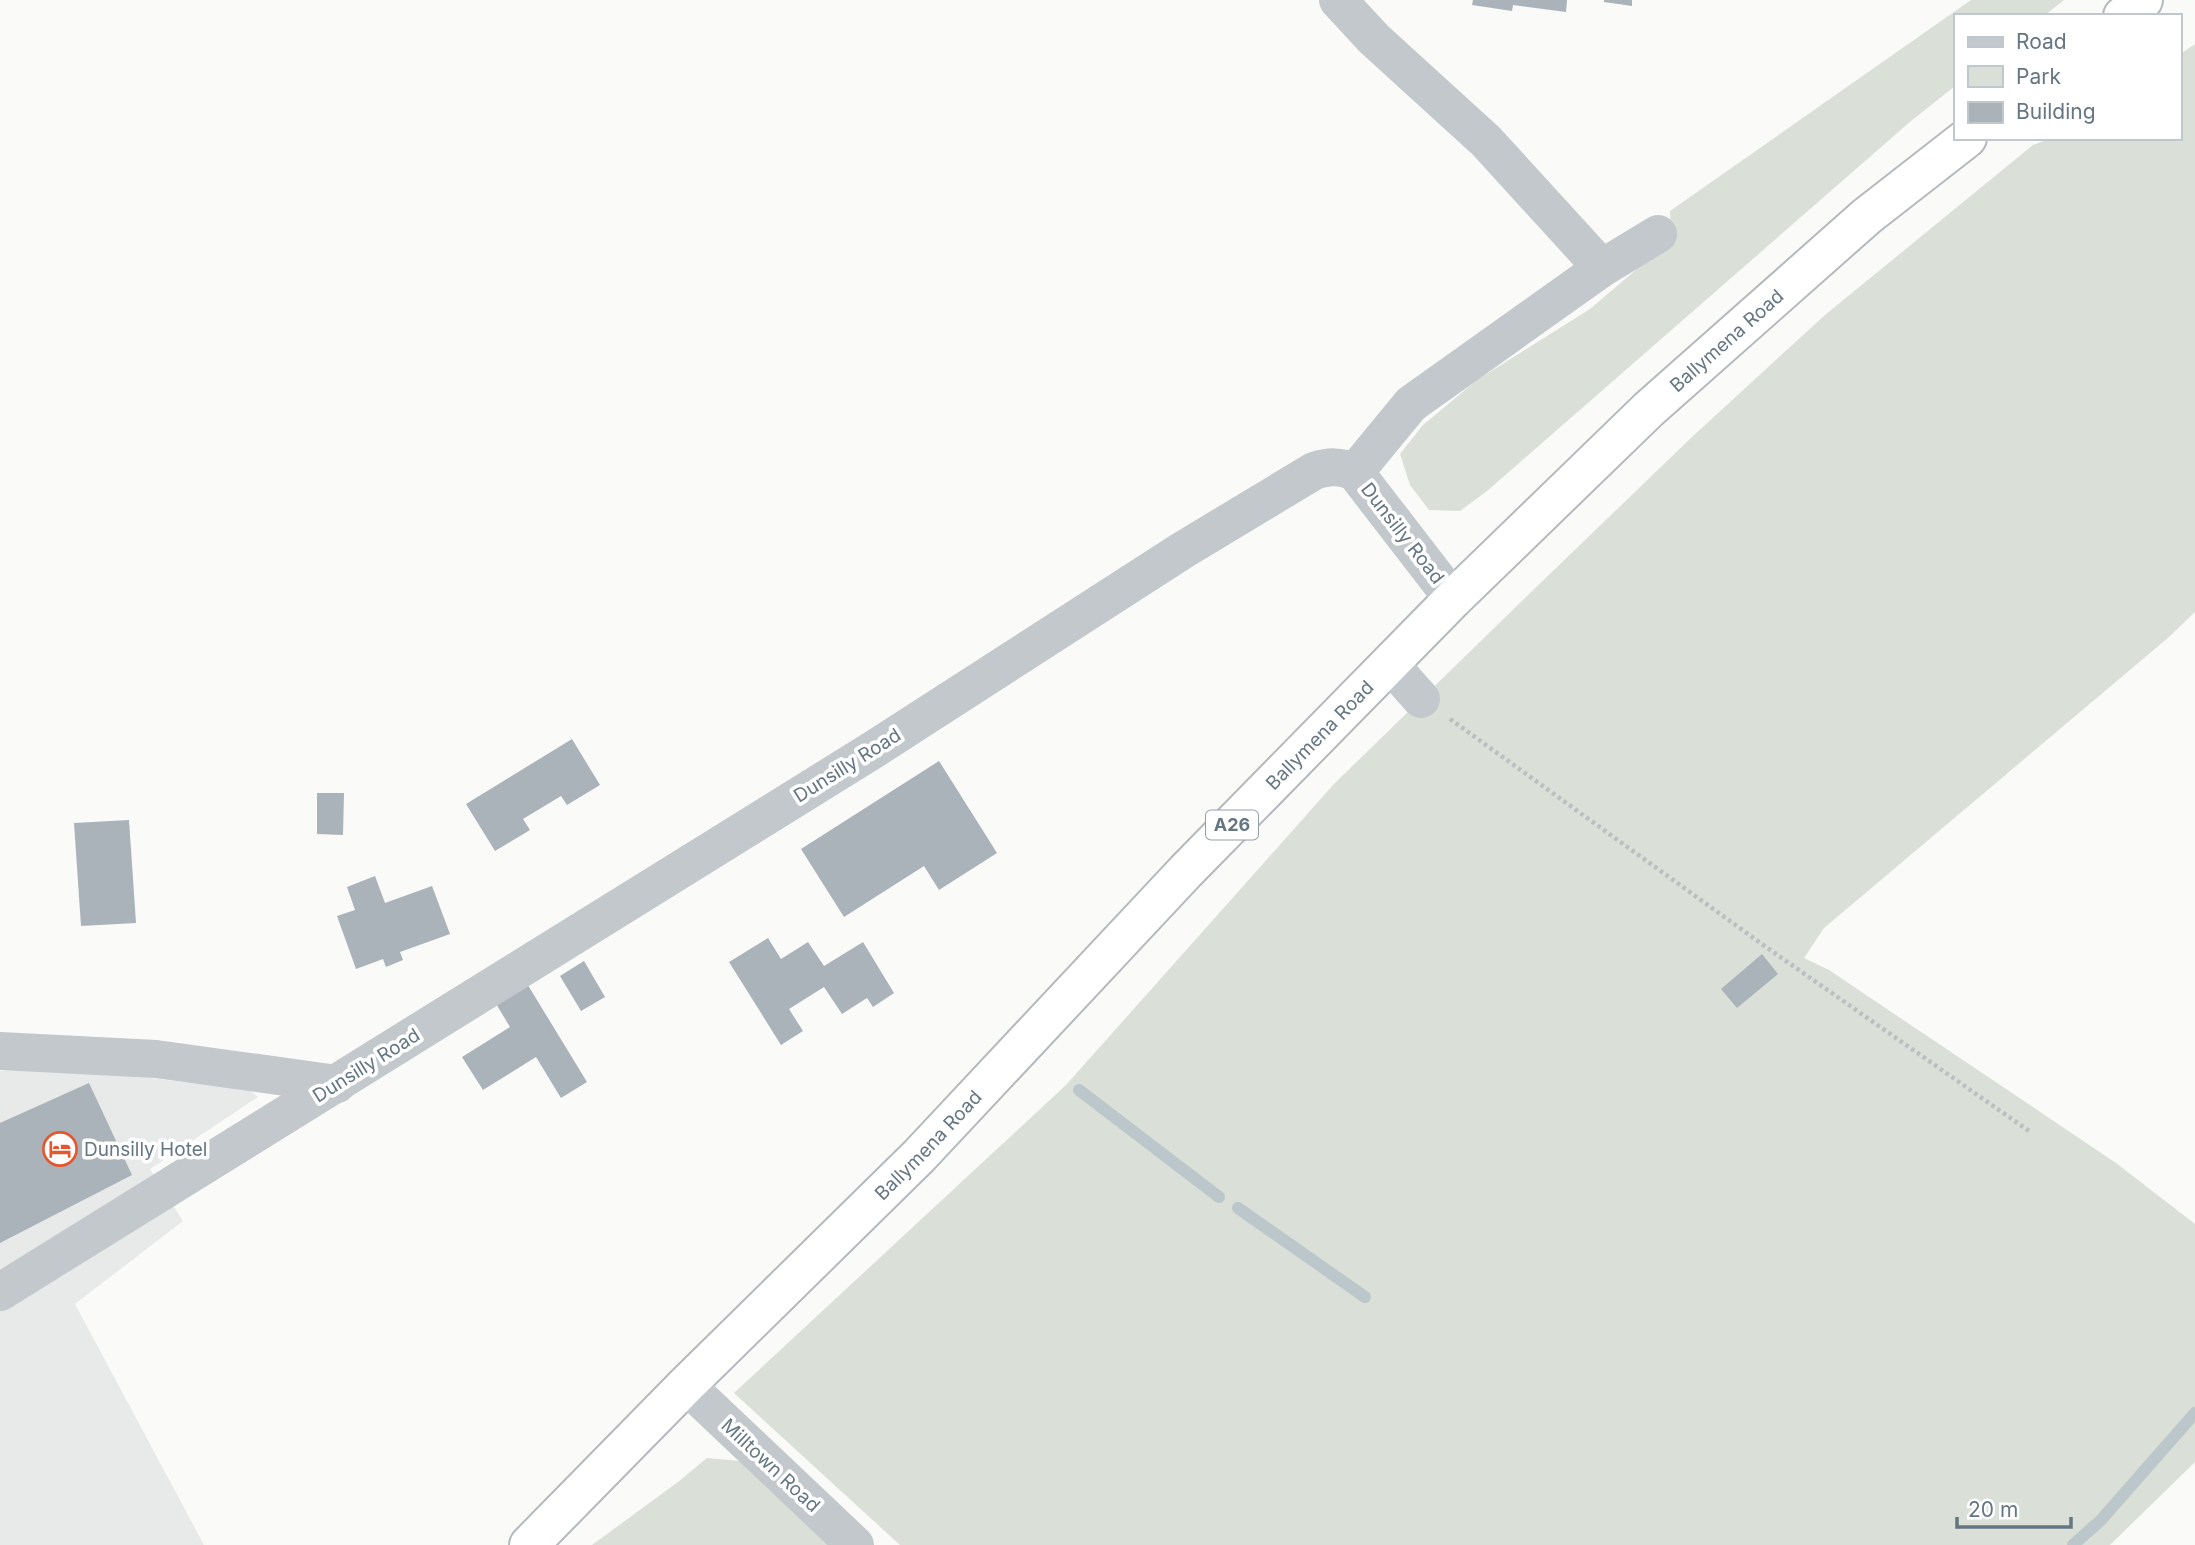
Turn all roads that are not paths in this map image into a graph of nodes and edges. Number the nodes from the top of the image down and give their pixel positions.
1 (1338, 0) edge
2 (2143, 0) edge
3 (2126, 14) edge
4 (1963, 140) edge
5 (1658, 234) dead end
6 (1602, 268) junction
7 (1355, 472) junction
8 (1453, 599) junction
9 (1390, 664) junction
10 (1422, 699) road end
11 (0, 1051) edge
12 (337, 1084) junction
13 (0, 1292) edge
14 (686, 1385) junction
15 (529, 1545) edge
16 (855, 1545) edge

1 - 6 street
2 - 3 highway
4 - 8 highway, Ballymena Road / A26
5 - 6 street
6 - 7 street
7 - 8 street, Dunsilly Road
7 - 12 street, Dunsilly Road
8 - 9 highway, Ballymena Road / A26
9 - 10 street
9 - 14 highway, Ballymena Road / A26
11 - 12 street
12 - 13 street, Dunsilly Road
14 - 15 highway, Ballymena Road / A26
14 - 16 street, Milltown Road

